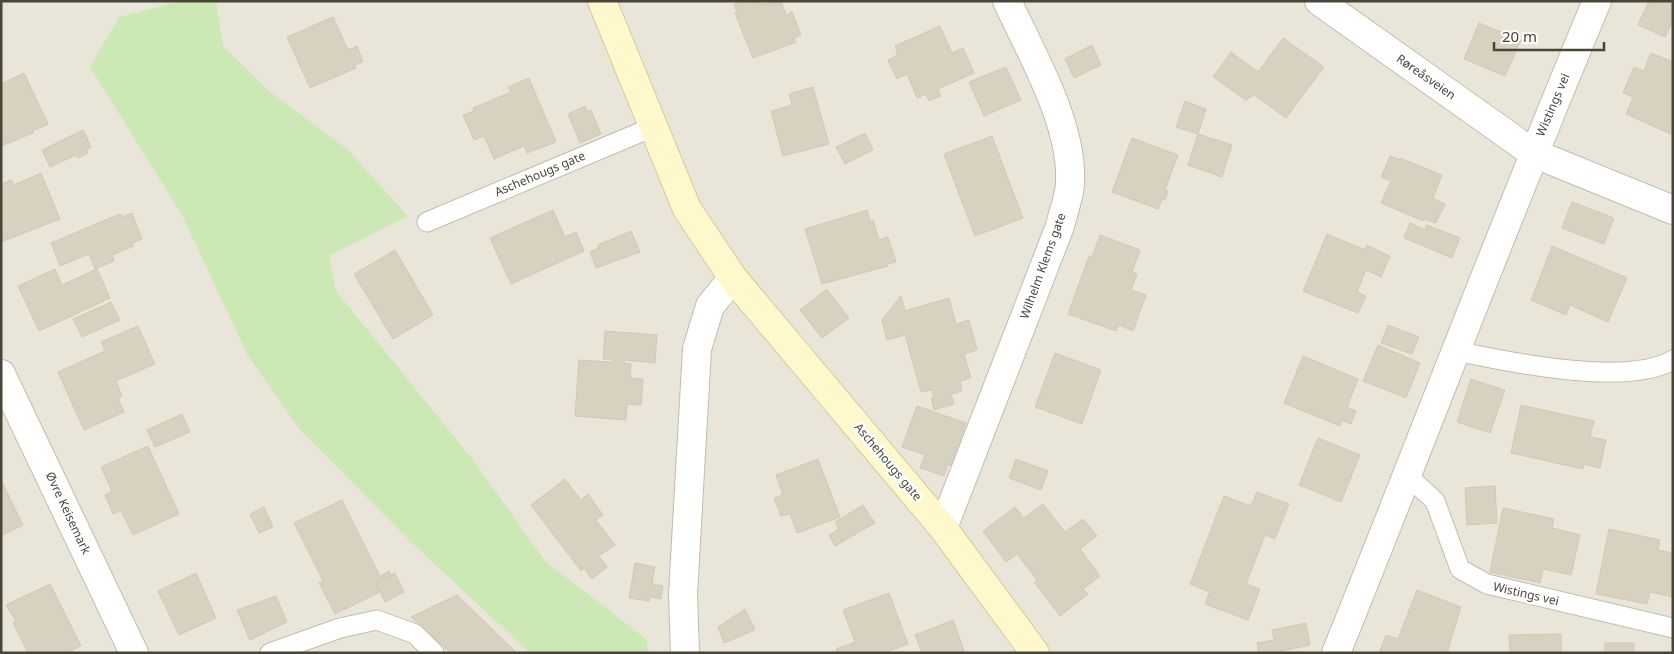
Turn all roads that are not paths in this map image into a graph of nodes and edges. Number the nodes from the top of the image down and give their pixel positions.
1 (602, 1) edge
2 (1007, 1) edge
3 (1319, 1) edge
4 (1597, 1) edge
5 (653, 127) junction
6 (1533, 153) junction
7 (1673, 210) edge
8 (427, 222) dead end
9 (733, 278) junction
10 (1456, 352) junction
11 (1673, 360) edge
12 (1, 374) edge
13 (1408, 476) junction
14 (943, 528) junction
15 (1673, 628) edge
16 (134, 653) edge
17 (270, 653) edge
18 (434, 653) edge
19 (685, 653) edge
20 (1035, 653) edge
21 (1336, 653) edge

1 - 5 main road, Aschehougs gate
2 - 14 street, Wilhelm Klems gate
3 - 6 street, Røreåsveien
4 - 6 street, Wistings vei
5 - 8 lane, Aschehougs gate
5 - 9 main road, Aschehougs gate
6 - 7 street, Wistings vei
6 - 10 street, Wistings vei
9 - 14 main road, Aschehougs gate
9 - 19 street
10 - 11 lane
10 - 13 street, Wistings vei
12 - 16 street, Øvre Keisemark
13 - 15 lane, Wistings vei
13 - 21 street, Wistings vei
14 - 20 main road, Aschehougs gate
17 - 18 lane

